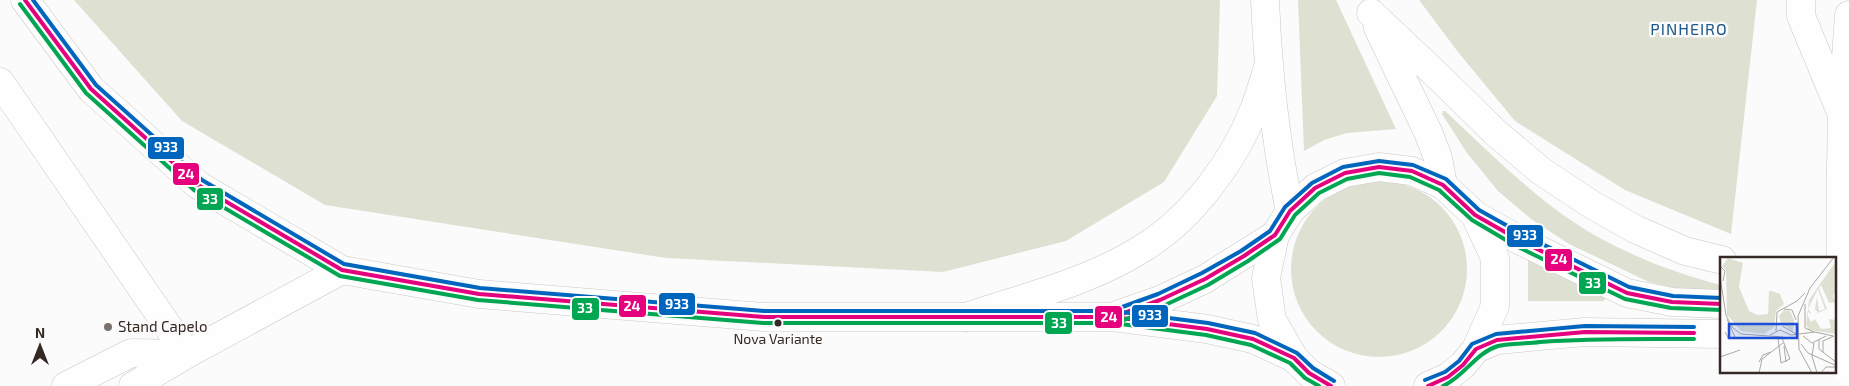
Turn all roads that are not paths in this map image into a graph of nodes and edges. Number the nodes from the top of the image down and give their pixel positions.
1 (25, 0) edge
2 (1265, 0) edge
3 (1801, 0) edge
4 (1368, 6) edge
5 (1849, 15) edge
6 (1268, 67) junction
7 (0, 82) edge
8 (1842, 115) junction
9 (1443, 185) junction
10 (1290, 211) junction
11 (1475, 215) junction
12 (1276, 236) junction
13 (1720, 260) edge
14 (342, 270) junction
15 (1836, 289) edge
16 (1849, 289) edge
17 (1720, 304) edge
18 (966, 317) junction
19 (1113, 317) junction
20 (1720, 334) edge
21 (1836, 335) edge
22 (1849, 336) edge
23 (1476, 349) junction
24 (187, 354) junction
25 (1294, 358) junction
26 (1849, 371) edge
27 (1441, 383) edge
28 (66, 386) edge
29 (133, 386) edge
30 (1329, 386) edge

1 - 14 main road
2 - 6 main road
3 - 8 main road
4 - 9 main road
4 - 13 main road
5 - 8 main road
6 - 10 main road
6 - 18 main road
7 - 24 main road
8 - 26 main road, bridge
9 - 10 main road
9 - 11 main road
10 - 12 main road
11 - 17 main road
11 - 23 main road
12 - 19 main road
12 - 25 main road
14 - 18 main road
14 - 24 main road
15 - 16 main road
18 - 19 main road
19 - 25 main road
20 - 23 main road
21 - 22 main road
23 - 27 main road
24 - 28 main road
24 - 29 main road
25 - 30 main road

